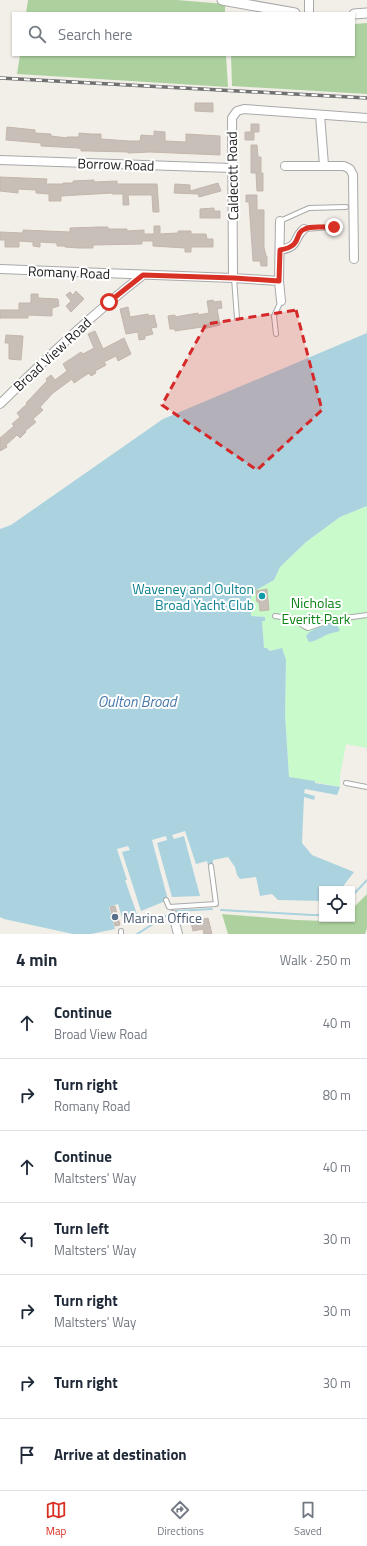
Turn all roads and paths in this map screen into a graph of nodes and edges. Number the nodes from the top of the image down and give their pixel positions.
1 (222, 0) edge
2 (309, 0) edge
3 (289, 12) edge
4 (309, 12) edge
5 (367, 13) edge
6 (355, 14) edge
7 (320, 115) junction
8 (367, 118) edge
9 (0, 160) edge
10 (324, 165) junction
11 (285, 166) dead end
12 (231, 168) junction
13 (346, 208) dead end
14 (280, 221) joint
15 (334, 227) dead end
16 (304, 229) joint
17 (280, 250) junction
18 (354, 259) dead end
19 (0, 269) edge
20 (143, 275) junction
21 (234, 278) junction
22 (279, 281) junction
23 (281, 301) joint
24 (237, 318) dead end
25 (276, 334) dead end
26 (0, 404) edge
27 (367, 615) edge
28 (275, 616) dead end
29 (346, 783) dead end
30 (367, 787) edge
31 (211, 866) dead end
32 (166, 900) dead end
33 (170, 907) junction
34 (173, 916) joint
35 (178, 934) edge

1 - 3 street
2 - 4 street
5 - 6 street
7 - 8 street, Caldecott Road
7 - 10 street
7 - 12 street, Caldecott Road
9 - 12 street, Borrow Road
10 - 11 street
10 - 18 street
12 - 21 street, Caldecott Road
13 - 14 lane
14 - 17 street
15 - 16 lane
16 - 17 street
17 - 22 street
19 - 20 street, Romany Road
20 - 21 street, Romany Road
20 - 26 street, Broad View Road
21 - 22 street, Romany Road
21 - 24 lane
22 - 23 street
23 - 25 lane
27 - 28 lane
29 - 30 lane
31 - 33 lane
32 - 33 lane
33 - 34 lane
34 - 35 street

